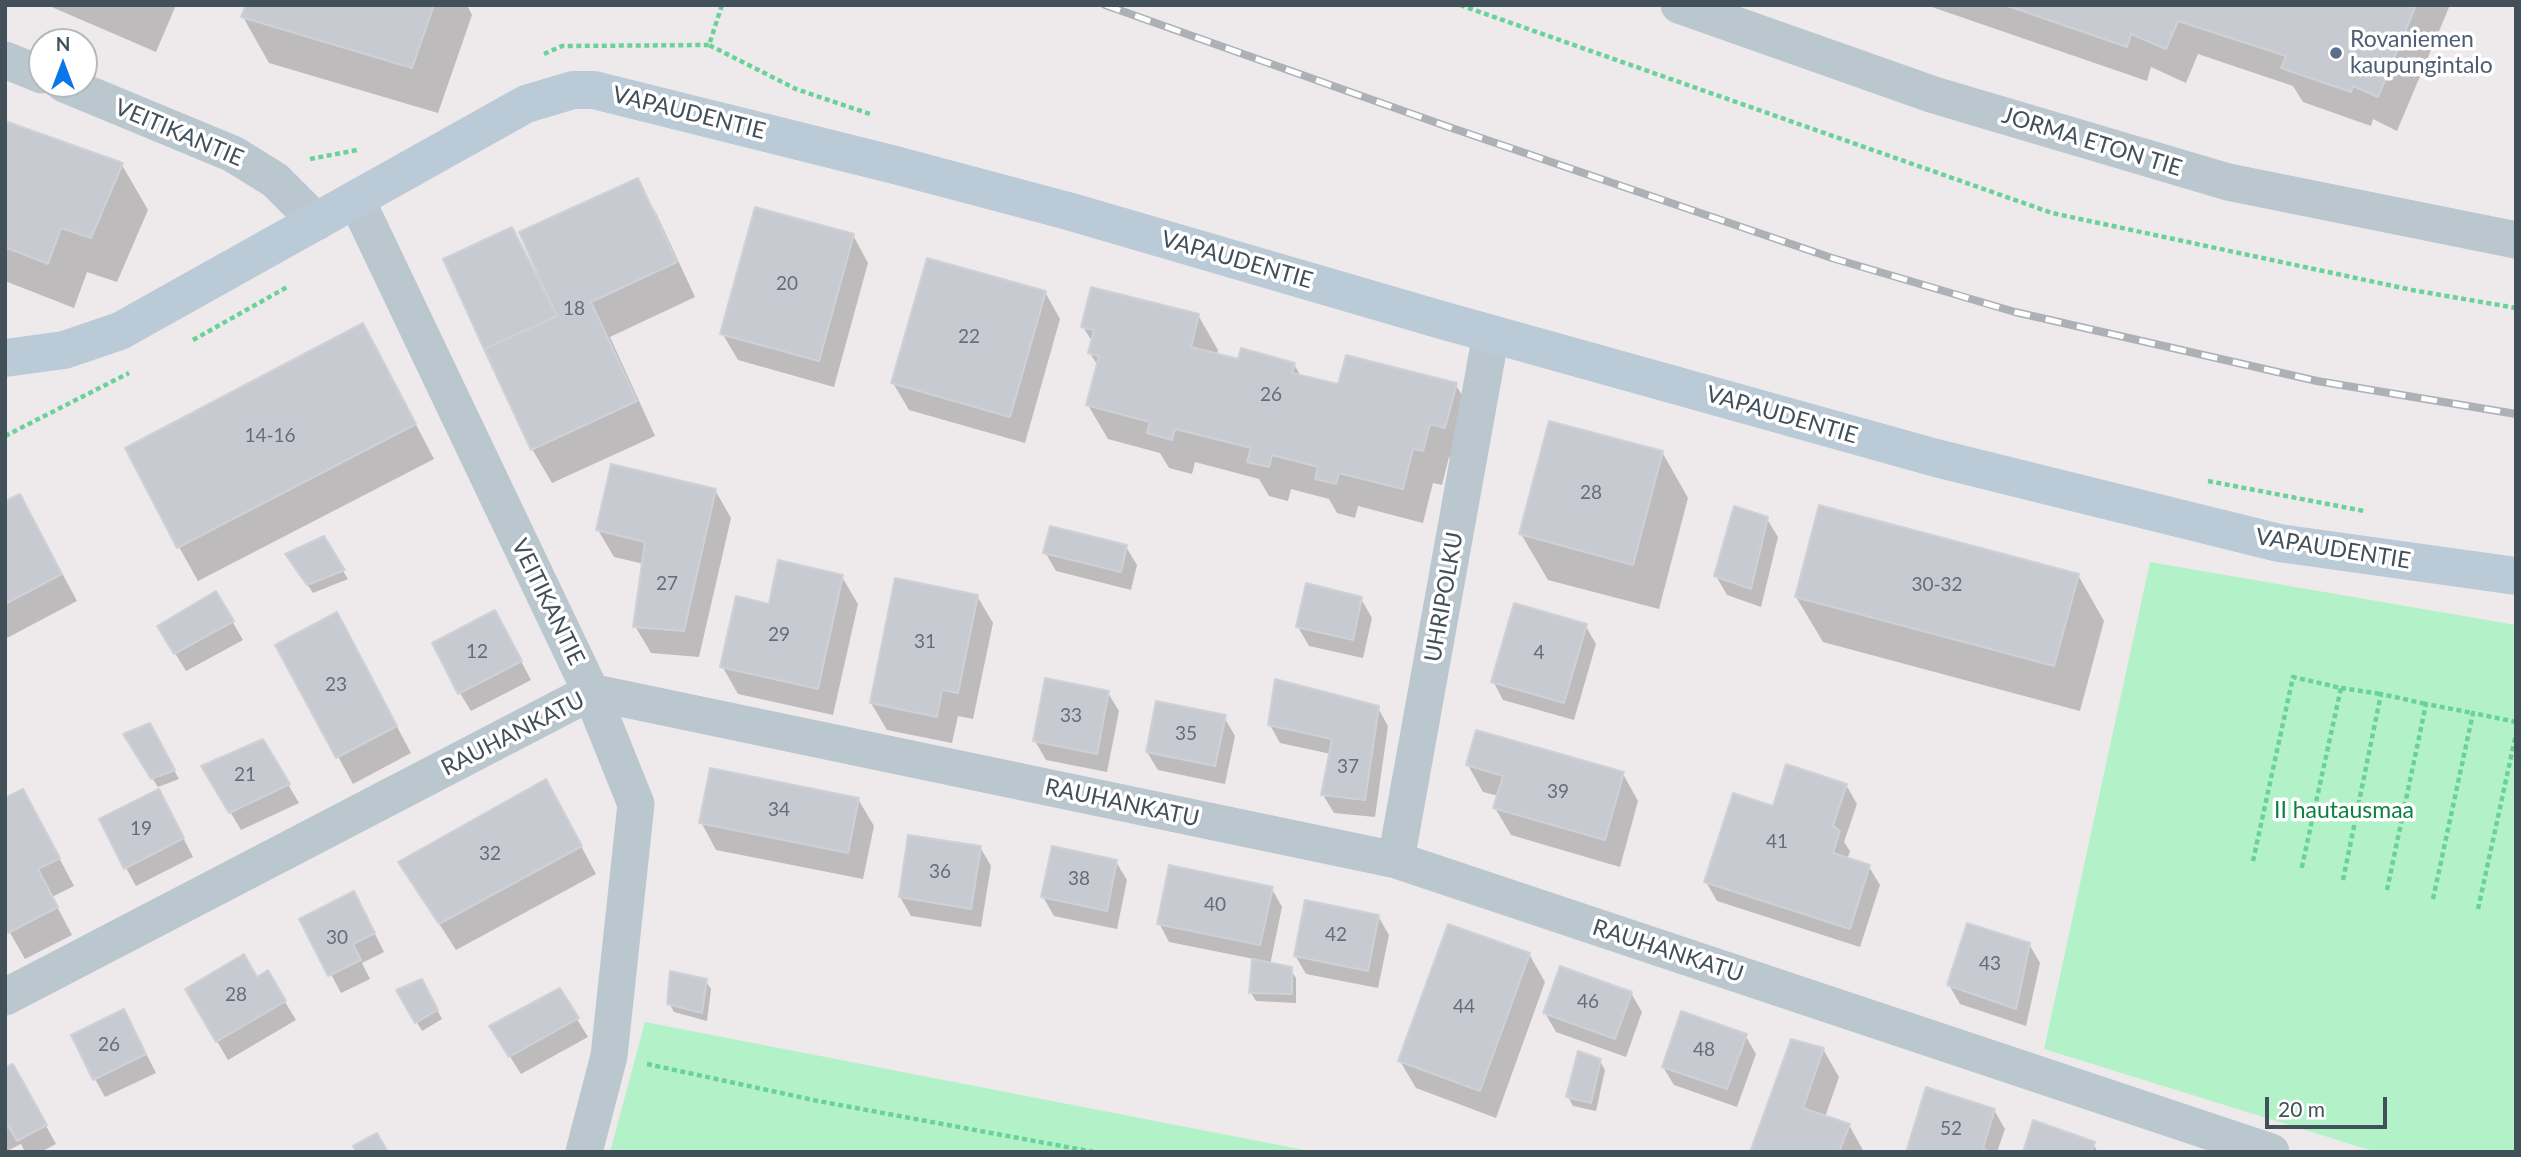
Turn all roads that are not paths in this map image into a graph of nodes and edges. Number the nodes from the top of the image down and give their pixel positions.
1 (1679, 5) edge
2 (5, 60) edge
3 (28, 69) edge
4 (98, 98) edge
5 (356, 199) junction
6 (317, 222) junction
7 (2516, 240) edge
8 (1492, 334) junction
9 (5, 358) edge
10 (2516, 576) edge
11 (591, 692) junction
12 (1396, 860) junction
13 (5, 997) edge
14 (584, 1152) edge
15 (2271, 1152) edge

1 - 7 street, JORMA ETON TIE
2 - 3 street
4 - 6 street, VEITIKANTIE
5 - 6 street, VAPAUDENTIE
5 - 8 street, VAPAUDENTIE
5 - 11 street, VEITIKANTIE
6 - 9 street, VAPAUDENTIE
8 - 10 street, VAPAUDENTIE
8 - 12 street, UHRIPOLKU
11 - 12 street, RAUHANKATU
11 - 13 street, RAUHANKATU
11 - 14 street, VEITIKANTIE
12 - 15 street, RAUHANKATU

